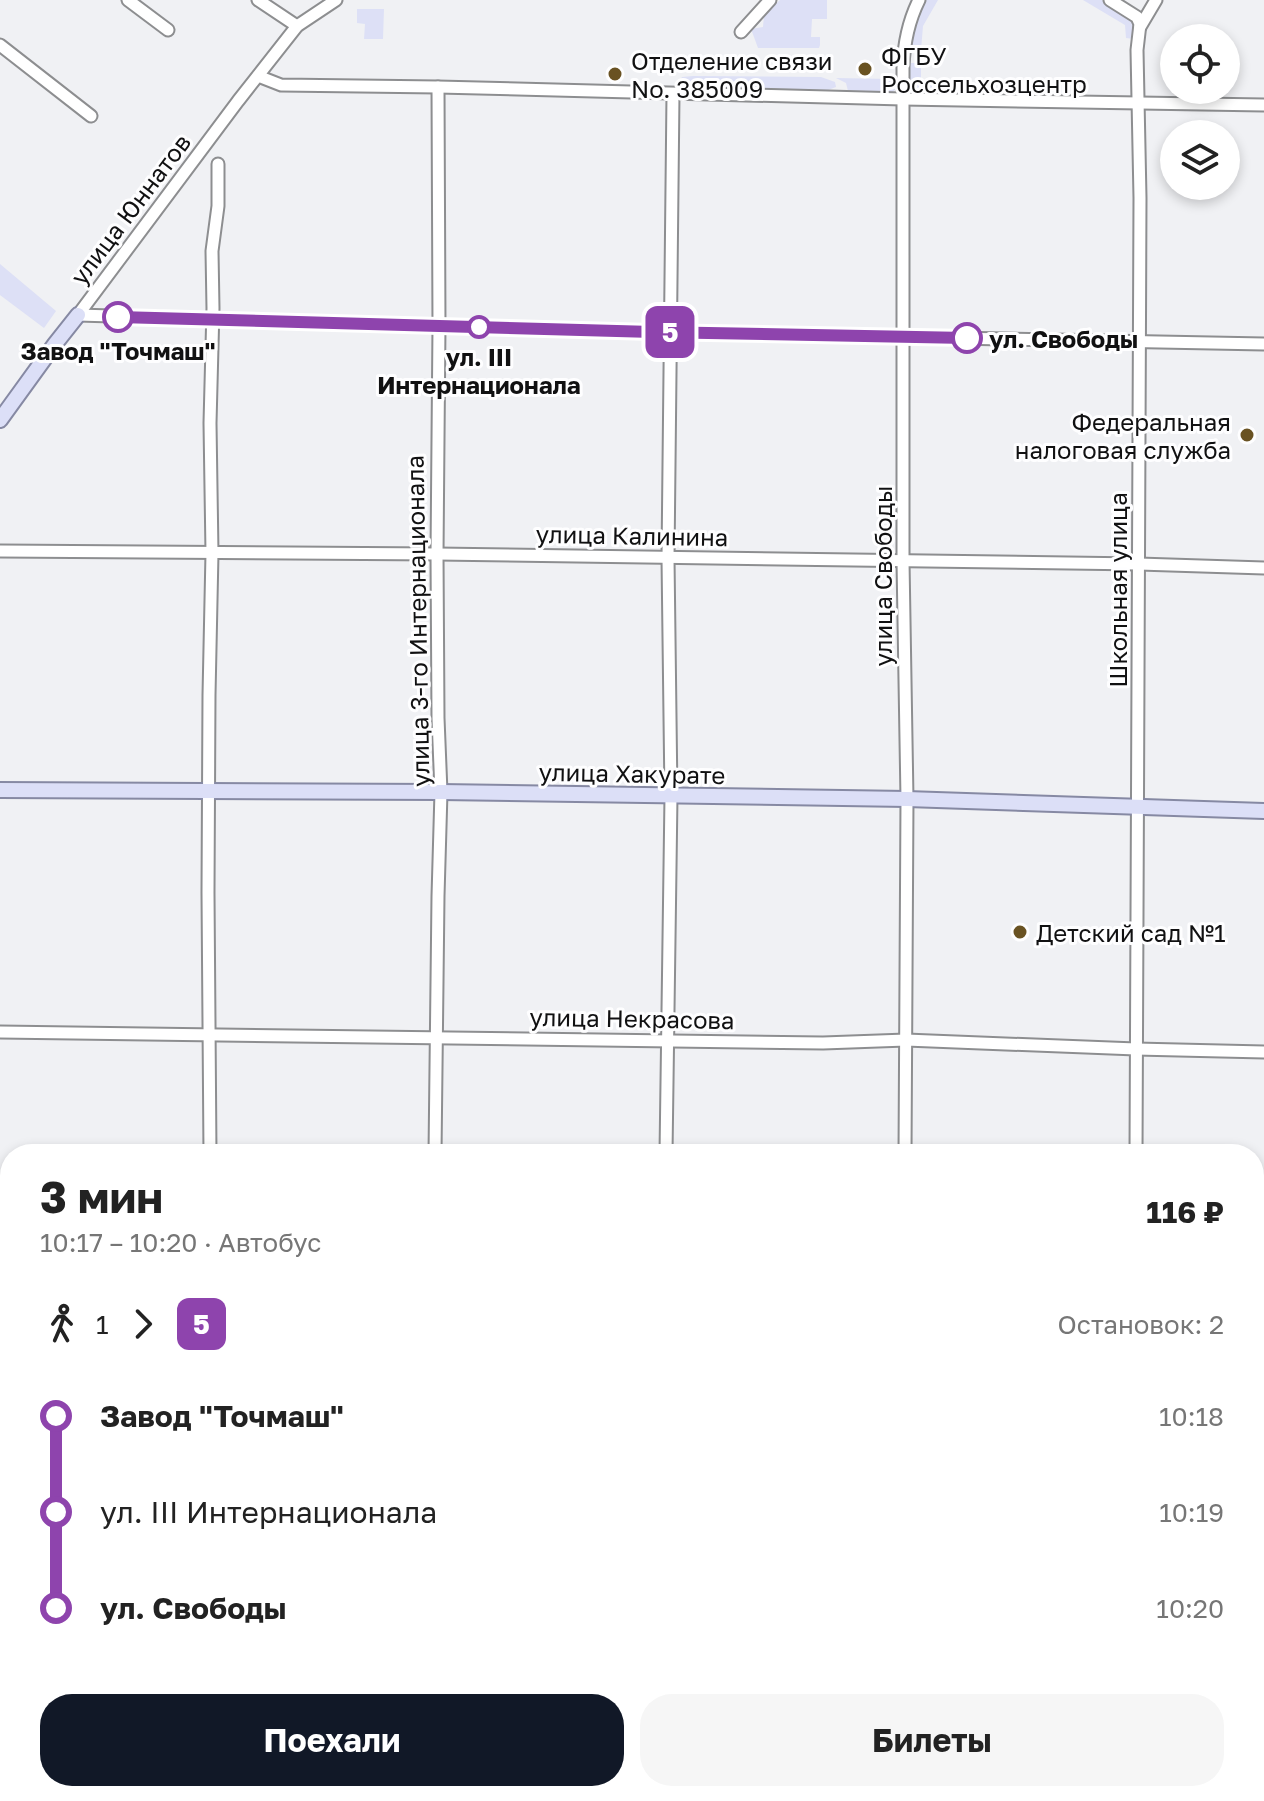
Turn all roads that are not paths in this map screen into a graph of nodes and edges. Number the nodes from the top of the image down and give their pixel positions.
1 (128, 0) edge
2 (258, 0) edge
3 (336, 0) edge
4 (770, 0) edge
5 (919, 0) edge
6 (1110, 0) edge
7 (1156, 0) edge
8 (297, 26) junction
9 (1140, 27) junction
10 (168, 30) dead end
11 (741, 32) dead end
12 (0, 45) edge
13 (264, 78) junction
14 (438, 87) junction
15 (673, 94) junction
16 (903, 99) junction
17 (1138, 102) junction
18 (1264, 105) edge
19 (91, 116) dead end
20 (218, 164) dead end
21 (78, 315) junction
22 (212, 320) junction
23 (439, 326) junction
24 (672, 332) junction
25 (904, 337) junction
26 (1139, 342) junction
27 (1264, 344) edge
28 (0, 420) edge
29 (0, 551) edge
30 (212, 553) junction
31 (437, 554) junction
32 (668, 558) junction
33 (903, 561) junction
34 (1139, 564) junction
35 (1264, 568) edge
36 (0, 790) edge
37 (210, 791) junction
38 (441, 792) junction
39 (671, 796) junction
40 (907, 799) junction
41 (1137, 807) junction
42 (1264, 811) edge
43 (0, 1032) edge
44 (209, 1035) junction
45 (435, 1039) junction
46 (669, 1040) junction
47 (906, 1040) junction
48 (1136, 1049) junction
49 (1264, 1052) edge
50 (210, 1144) edge
51 (435, 1144) edge
52 (666, 1144) edge
53 (905, 1144) edge
54 (1136, 1144) edge

1 - 10 street
2 - 8 street
3 - 8 street, улица Юннатов
4 - 11 street
5 - 16 street, улица Свободы
6 - 9 street
7 - 9 street, Школьная улица
8 - 13 street, улица Юннатов
9 - 17 street, Школьная улица
12 - 19 street
13 - 14 street
13 - 21 street, улица Юннатов
14 - 15 street
14 - 23 street, улица 3-го Интернационала
15 - 16 street
15 - 24 street
16 - 17 street
16 - 25 street, улица Свободы
17 - 18 street
17 - 26 street, Школьная улица
20 - 22 street
21 - 22 street
21 - 28 main road, улица Юннатов
22 - 23 street
22 - 30 street
23 - 24 street
23 - 31 street, улица 3-го Интернационала
24 - 25 street
24 - 32 street
25 - 26 street
25 - 33 street, улица Свободы
26 - 27 street
26 - 34 street, Школьная улица
29 - 30 street, улица Калинина
30 - 31 street, улица Калинина
30 - 37 street
31 - 32 street, улица Калинина
31 - 38 street, улица 3-го Интернационала
32 - 33 street, улица Калинина
32 - 39 street
33 - 34 street, улица Калинина
33 - 40 street, улица Свободы
34 - 35 street, улица Калинина
34 - 41 street, Школьная улица
36 - 37 main road, улица Хакурате
37 - 38 main road, улица Хакурате
37 - 44 street
38 - 39 main road, улица Хакурате
38 - 45 street, улица 3-го Интернационала
39 - 40 main road, улица Хакурате
39 - 46 street
40 - 41 main road, улица Хакурате
40 - 47 street, улица Свободы
41 - 42 main road, улица Хакурате
41 - 48 street, Школьная улица
43 - 44 street, улица Некрасова
44 - 45 street, улица Некрасова
44 - 50 street
45 - 46 street, улица Некрасова
45 - 51 street, улица 3-го Интернационала
46 - 47 street, улица Некрасова
46 - 52 street
47 - 48 street, улица Некрасова
47 - 53 street, улица Свободы
48 - 49 street, улица Некрасова
48 - 54 street, Школьная улица

